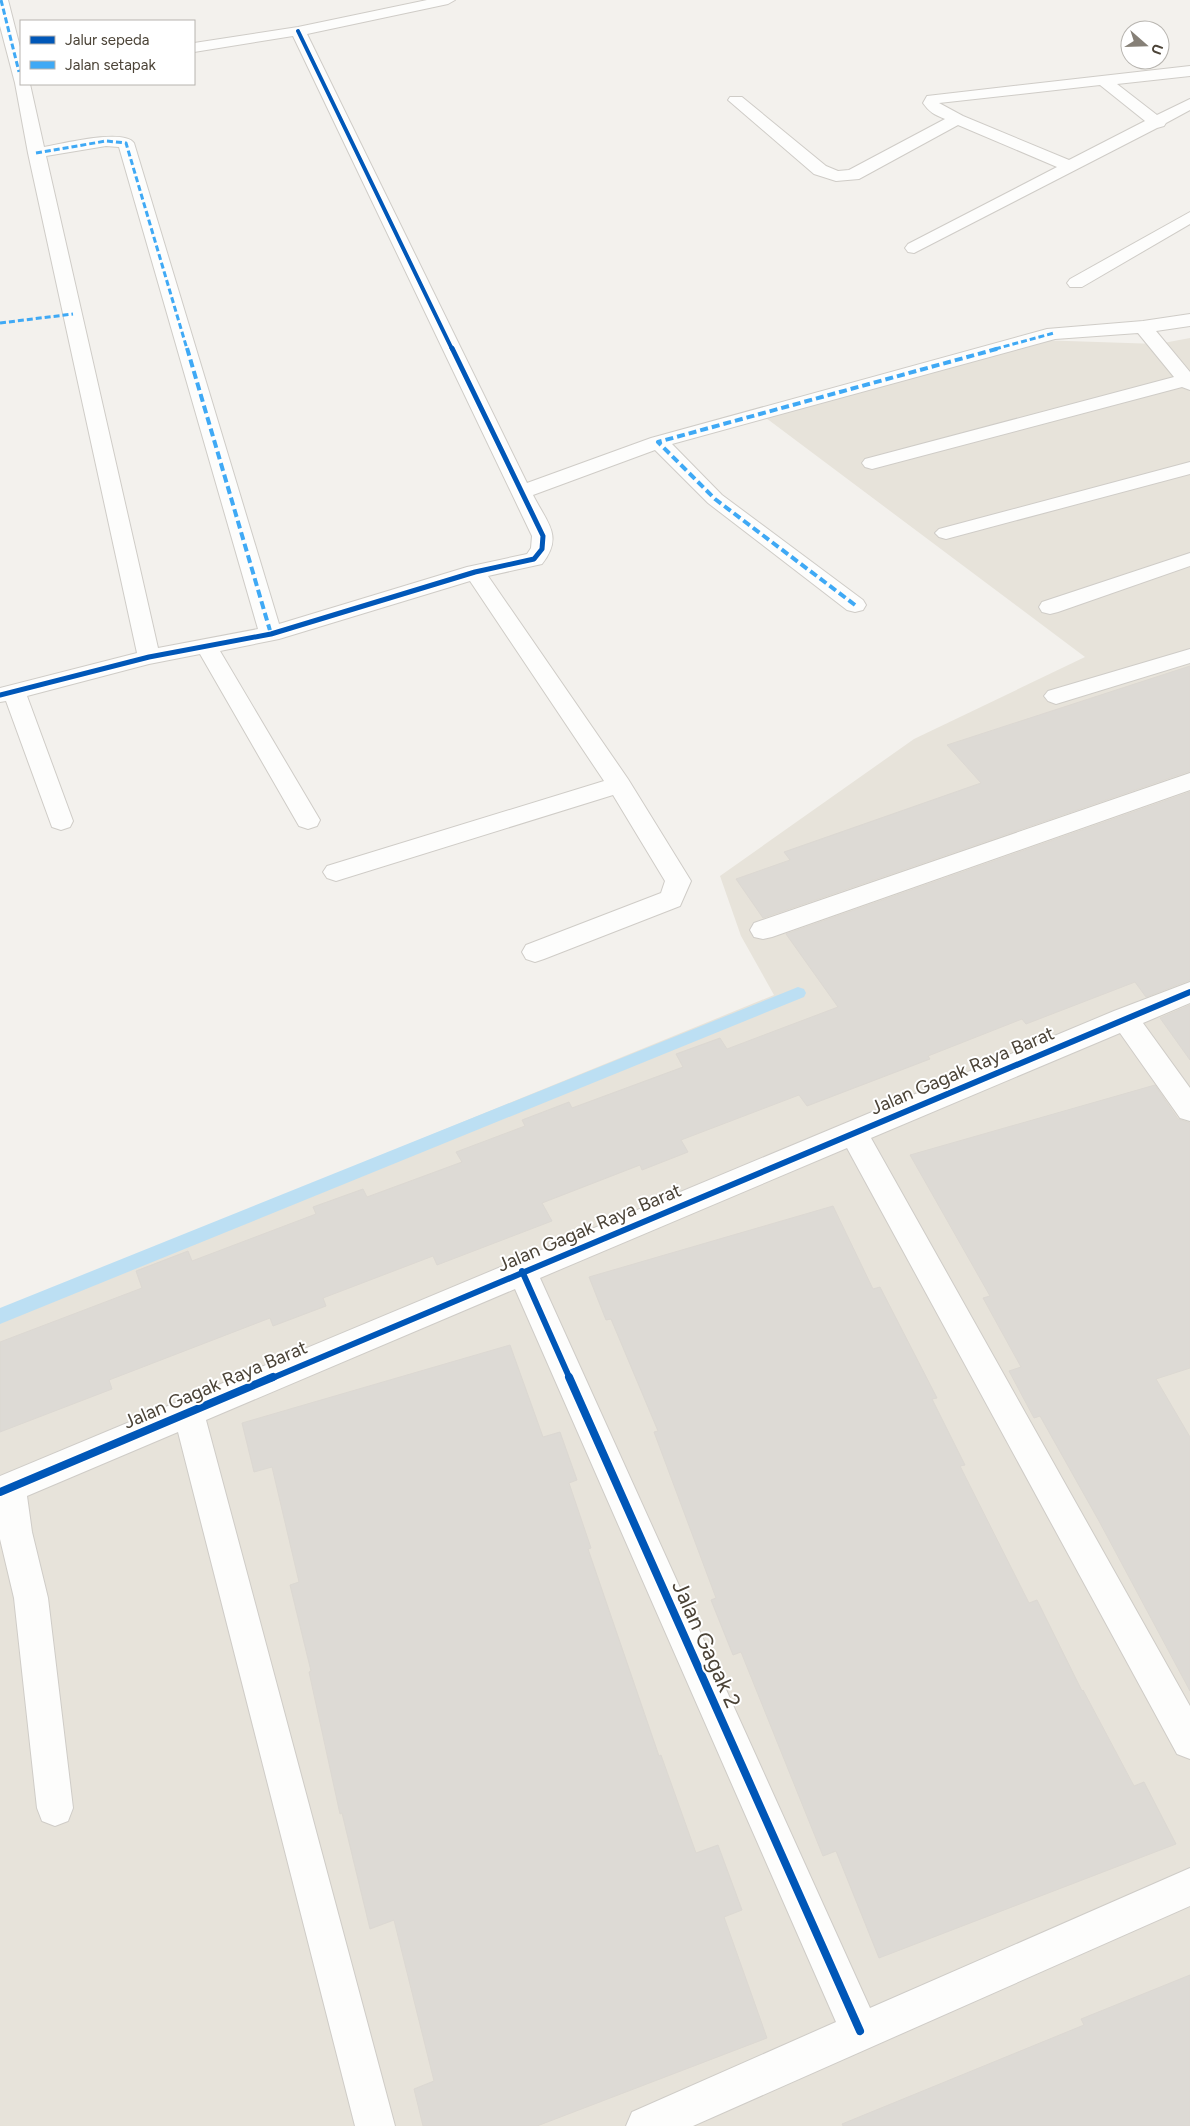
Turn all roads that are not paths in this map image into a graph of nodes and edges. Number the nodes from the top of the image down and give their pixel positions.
1 (1, 0) edge
2 (448, 0) edge
3 (298, 31) junction
4 (195, 47) edge
5 (1190, 71) edge
6 (20, 73) edge
7 (0, 76) edge
8 (20, 77) edge
9 (1104, 81) junction
10 (23, 85) edge
11 (736, 100) dead end
12 (1190, 104) edge
13 (957, 119) junction
14 (1158, 123) junction
15 (36, 153) junction
16 (1072, 167) junction
17 (1190, 217) edge
18 (914, 248) dead end
19 (1076, 282) dead end
20 (1190, 320) edge
21 (1143, 327) junction
22 (1189, 382) edge
23 (658, 442) junction
24 (872, 463) dead end
25 (1190, 468) edge
26 (522, 492) junction
27 (946, 533) dead end
28 (1190, 560) edge
29 (475, 572) junction
30 (855, 605) dead end
31 (1050, 606) dead end
32 (271, 634) junction
33 (207, 646) junction
34 (1190, 656) edge
35 (149, 657) junction
36 (7, 694) edge
37 (1056, 696) dead end
38 (1190, 781) edge
39 (619, 785) junction
40 (308, 820) dead end
41 (61, 821) dead end
42 (336, 872) dead end
43 (763, 930) dead end
44 (535, 952) dead end
45 (1190, 992) edge
46 (1124, 1018) junction
47 (1190, 1110) edge
48 (853, 1132) junction
49 (522, 1271) junction
50 (188, 1412) junction
51 (5, 1490) edge
52 (1190, 1741) edge
53 (55, 1808) dead end
54 (1190, 1887) edge
55 (860, 2031) junction
56 (375, 2126) edge
57 (646, 2126) edge

1 - 6 street
2 - 3 street
3 - 4 street
3 - 26 street
5 - 9 street
7 - 8 street
9 - 13 street
9 - 14 street
10 - 15 street
11 - 13 street
12 - 14 street
13 - 16 street
14 - 16 street
15 - 32 street
15 - 35 street
16 - 18 street
17 - 19 street
20 - 21 street
21 - 22 street
21 - 23 street
22 - 24 street
23 - 26 street
23 - 30 street
25 - 27 street
26 - 29 street
28 - 31 street
29 - 32 street
29 - 39 street
32 - 33 street
33 - 35 street
33 - 40 street
34 - 37 street
35 - 36 street
36 - 41 street
38 - 43 street
39 - 42 street
39 - 44 street
45 - 46 street, Jalan Gagak Raya Barat
46 - 47 street
46 - 48 street, Jalan Gagak Raya Barat
48 - 49 street, Jalan Gagak Raya Barat
48 - 52 street
49 - 50 street, Jalan Gagak Raya Barat
49 - 55 street, Jalan Gagak 2
50 - 51 street, Jalan Gagak Raya Barat
50 - 56 street
51 - 53 street
54 - 55 street
55 - 57 street

